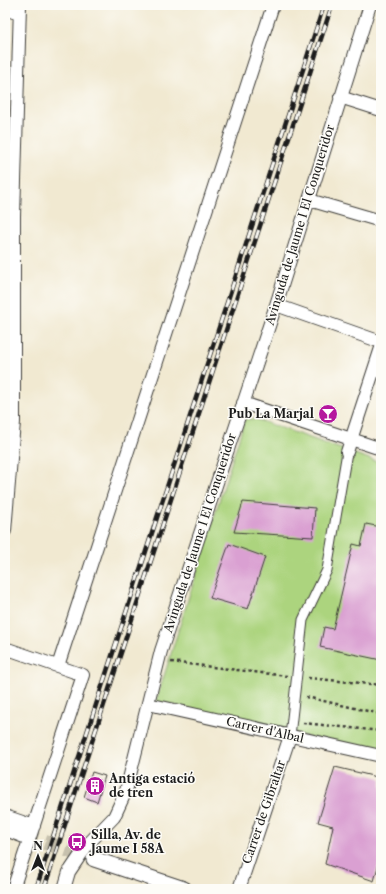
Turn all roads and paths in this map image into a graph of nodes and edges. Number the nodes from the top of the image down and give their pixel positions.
1 (273, 5) edge
2 (370, 5) edge
3 (5, 9) edge
4 (20, 9) edge
5 (340, 97) junction
6 (381, 110) edge
7 (309, 200) junction
8 (381, 221) edge
9 (10, 226) edge
10 (276, 306) junction
11 (381, 342) edge
12 (381, 348) edge
13 (243, 403) junction
14 (9, 434) edge
15 (349, 446) junction
16 (381, 449) edge
17 (5, 531) edge
18 (5, 648) edge
19 (158, 661) junction
20 (58, 666) junction
21 (297, 677) junction
22 (381, 685) edge
23 (295, 695) junction
24 (148, 704) junction
25 (381, 714) edge
26 (292, 722) junction
27 (381, 731) edge
28 (290, 736) junction
29 (381, 756) edge
30 (5, 816) edge
31 (5, 828) edge
32 (28, 830) junction
33 (94, 859) tunnel mouth
34 (13, 889) edge
35 (64, 889) edge
36 (184, 889) edge
37 (238, 889) edge

1 - 20 street
2 - 5 street, Avinguda de Jaume I El Conqueridor
3 - 4 street
4 - 9 street
5 - 6 street
5 - 7 street, Avinguda de Jaume I El Conqueridor
7 - 8 street
7 - 10 street, Avinguda de Jaume I El Conqueridor
9 - 14 street
10 - 11 street
10 - 13 street, Avinguda de Jaume I El Conqueridor
12 - 15 street
13 - 15 street
13 - 19 street, Avinguda de Jaume I El Conqueridor
14 - 17 street
15 - 16 street
15 - 21 street
18 - 20 street
19 - 21 path
19 - 24 street, Avinguda de Jaume I El Conqueridor
20 - 32 street
21 - 22 path
21 - 23 street
23 - 25 path
23 - 26 street
24 - 28 street, Carrer d'Albal
24 - 35 street, Avinguda de Jaume I El Conqueridor
26 - 27 path
26 - 28 street
28 - 29 street, Carrer d'Albal
28 - 37 street, Carrer de Gibraltar
30 - 32 street
31 - 32 street
32 - 34 street
33 - 36 street

